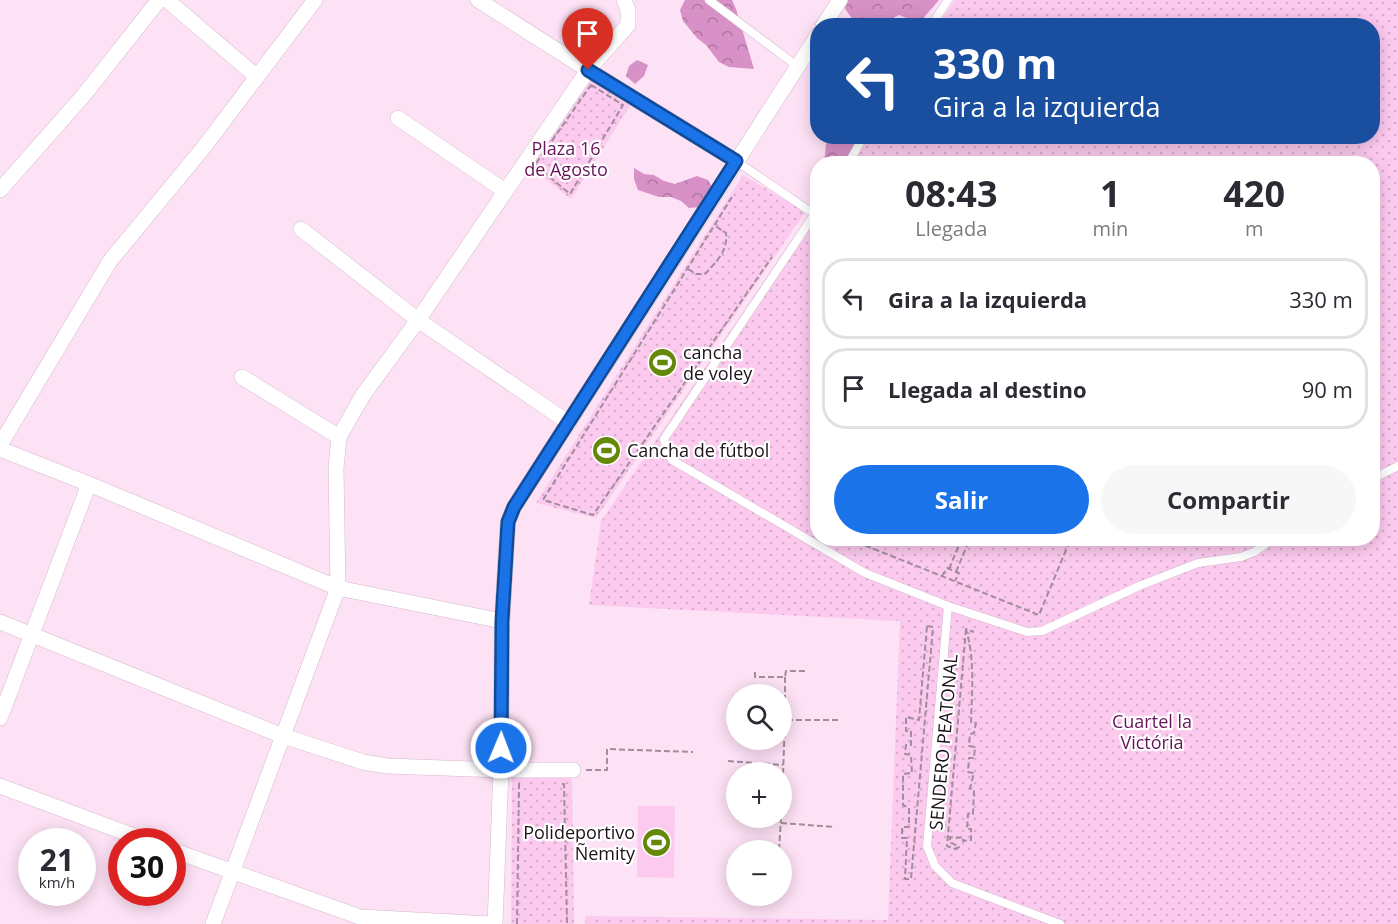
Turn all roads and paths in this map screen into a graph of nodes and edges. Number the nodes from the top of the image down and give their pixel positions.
1 (159, 0) edge
2 (167, 0) edge
3 (315, 0) edge
4 (478, 0) edge
5 (624, 0) edge
6 (709, 0) edge
7 (840, 0) edge
8 (948, 0) edge
9 (829, 18) edge
10 (936, 18) edge
11 (810, 47) edge
12 (798, 66) junction
13 (257, 77) junction
14 (589, 78) junction
15 (398, 118) dead end
16 (736, 161) junction
17 (0, 190) edge
18 (505, 191) junction
19 (732, 197) dead end
20 (810, 208) edge
21 (810, 221) edge
22 (714, 225) junction
23 (302, 229) dead end
24 (775, 252) dead end
25 (687, 269) junction
26 (417, 320) junction
27 (242, 377) dead end
28 (569, 423) junction
29 (339, 437) junction
30 (0, 447) edge
31 (1398, 466) edge
32 (1380, 475) edge
33 (89, 484) junction
34 (810, 541) edge
35 (819, 546) edge
36 (867, 546) edge
37 (959, 546) edge
38 (967, 546) edge
39 (1068, 546) edge
40 (1263, 546) edge
41 (950, 569) junction
42 (956, 572) junction
43 (942, 576) junction
44 (955, 581) junction
45 (338, 588) junction
46 (948, 606) junction
47 (502, 621) junction
48 (0, 622) edge
49 (933, 627) joint
50 (966, 629) junction
51 (974, 632) dead end
52 (32, 634) junction
53 (805, 671) dead end
54 (755, 672) dead end
55 (785, 677) junction
56 (785, 684) edge
57 (0, 718) edge
58 (792, 720) edge
59 (839, 720) dead end
60 (283, 736) junction
61 (693, 752) dead end
62 (728, 761) dead end
63 (742, 762) edge
64 (501, 770) junction
65 (573, 770) joint
66 (530, 784) dead end
67 (553, 784) dead end
68 (0, 786) edge
69 (792, 824) edge
70 (112, 828) edge
71 (835, 828) dead end
72 (186, 855) edge
73 (231, 872) junction
74 (213, 924) edge
75 (493, 924) edge
76 (517, 924) edge
77 (567, 924) edge
78 (1060, 924) edge

1 - 17 street
2 - 13 street
3 - 13 street
4 - 14 street
5 - 14 street
6 - 12 lane
7 - 9 street
8 - 10 lane
11 - 12 street
12 - 16 street
13 - 30 street
14 - 14 path
14 - 16 street
14 - 18 street
15 - 18 street
16 - 20 lane
16 - 28 street
18 - 26 street
19 - 22 path
21 - 34 lane
22 - 25 path
22 - 25 path
23 - 26 street
24 - 25 path
26 - 28 street
26 - 29 street
27 - 29 street
28 - 47 street
29 - 45 street
30 - 33 street
31 - 32 lane
33 - 45 street
33 - 52 street
35 - 46 lane
36 - 43 path
37 - 41 path
38 - 42 path
39 - 44 path
40 - 46 lane
41 - 42 path
41 - 43 path
42 - 44 path
43 - 44 path
45 - 47 street
45 - 60 street
46 - 78 lane
47 - 64 street
48 - 52 street
49 - 49 path
50 - 50 path, SENDERO PEATONAL
50 - 51 path, SENDERO PEATONAL
52 - 57 street
52 - 60 street
53 - 55 path
54 - 55 path
55 - 56 path
58 - 59 path
60 - 64 street
60 - 73 street
61 - 65 path
62 - 63 path
64 - 65 street
64 - 75 street
66 - 76 path
67 - 77 path
68 - 70 street
69 - 71 path
72 - 73 street
73 - 74 street
73 - 75 street

